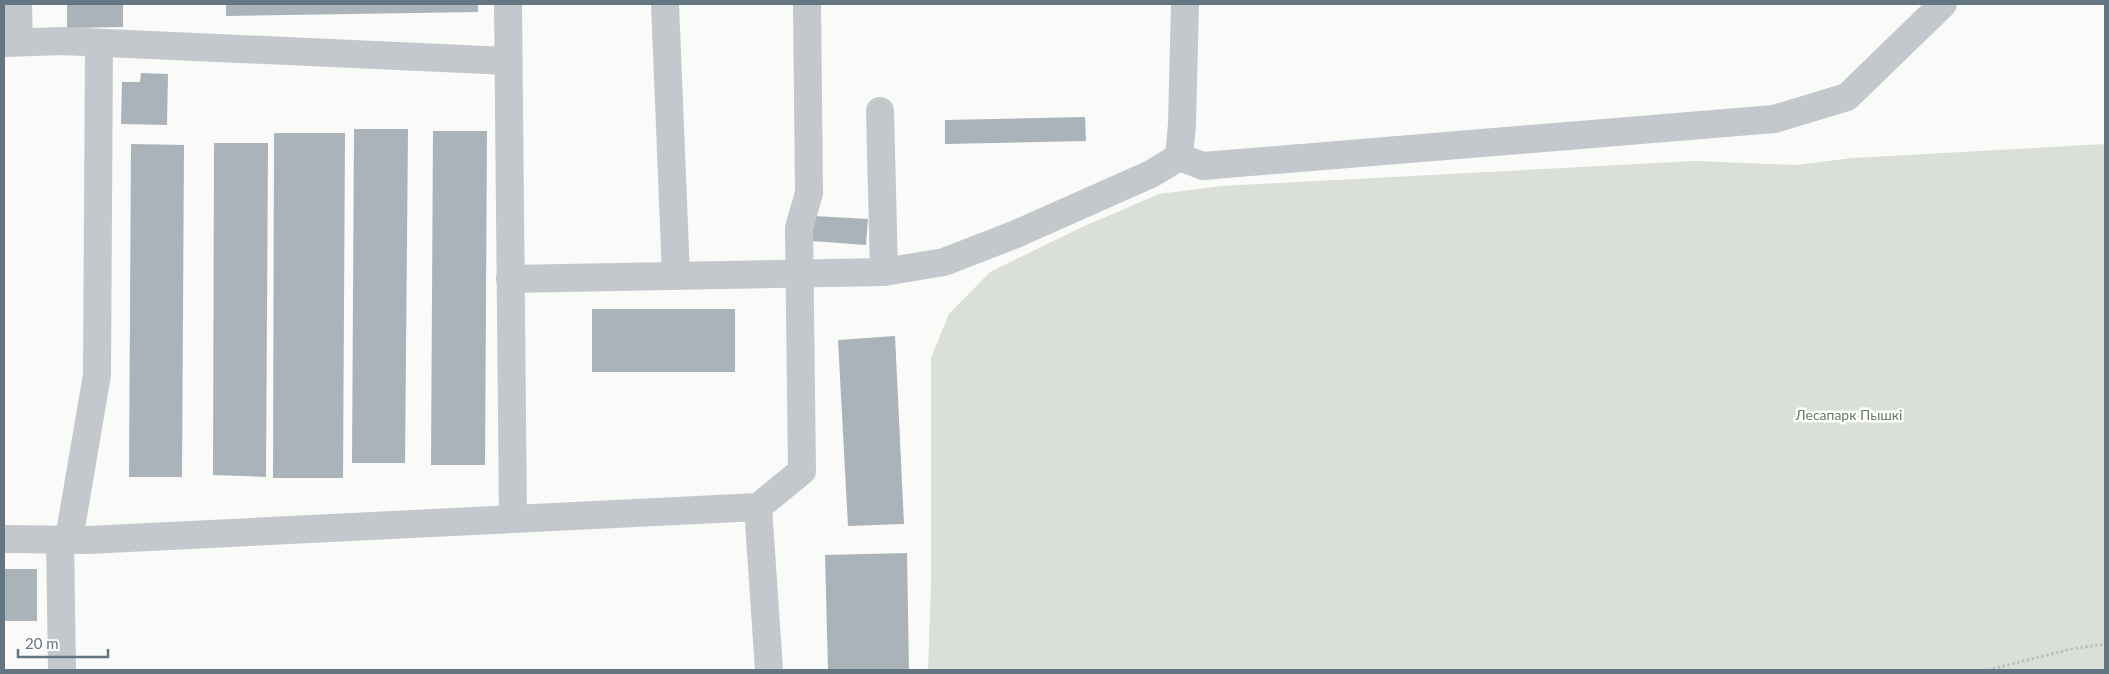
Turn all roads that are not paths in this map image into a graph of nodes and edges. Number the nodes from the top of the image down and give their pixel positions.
1 (18, 4) edge
2 (508, 4) edge
3 (665, 4) edge
4 (807, 4) edge
5 (1185, 4) edge
6 (1943, 4) edge
7 (11, 43) edge
8 (99, 43) junction
9 (508, 62) junction
10 (880, 111) dead end
11 (1179, 156) junction
12 (884, 272) junction
13 (800, 273) junction
14 (676, 275) junction
15 (510, 279) junction
16 (758, 506) junction
17 (513, 519) junction
18 (4, 539) edge
19 (65, 539) junction
20 (62, 670) edge
21 (769, 670) edge

1 - 7 lane
2 - 9 lane
3 - 14 lane
4 - 13 lane
5 - 11 lane
6 - 11 lane
7 - 8 lane
8 - 9 lane
8 - 19 lane
9 - 15 lane
10 - 12 lane
11 - 12 lane
12 - 13 lane
13 - 14 lane
13 - 16 lane
14 - 15 lane
15 - 17 lane
16 - 17 lane
16 - 21 lane
17 - 19 lane
18 - 19 lane
19 - 20 lane

